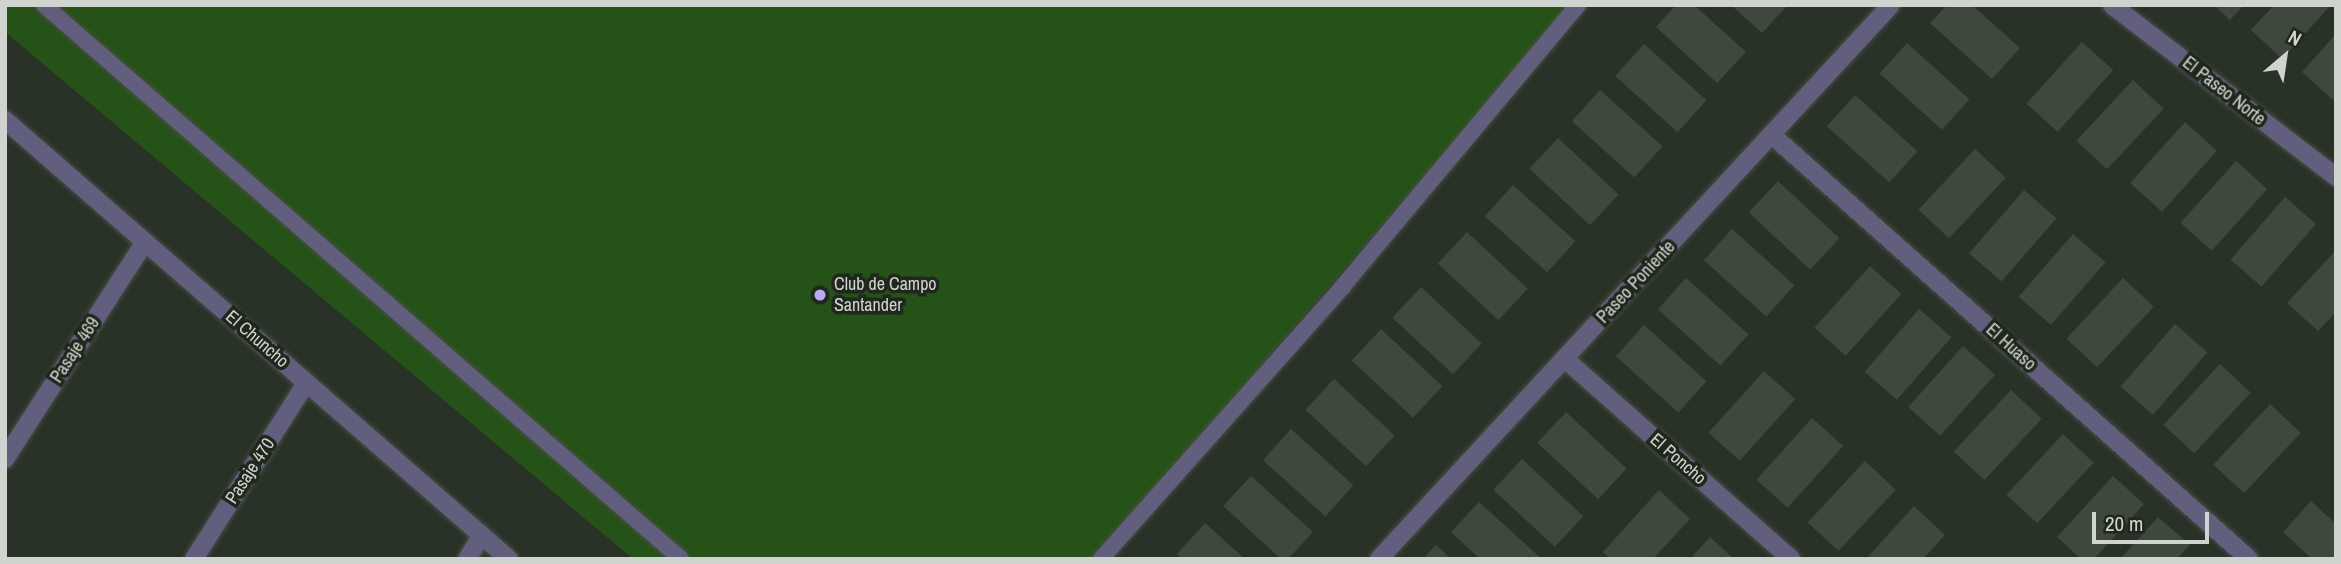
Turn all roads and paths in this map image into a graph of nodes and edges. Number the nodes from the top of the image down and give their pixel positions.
1 (44, 5) edge
2 (1578, 5) edge
3 (1891, 5) edge
4 (2112, 5) edge
5 (5, 120) edge
6 (1772, 135) junction
7 (2336, 177) edge
8 (145, 242) junction
9 (1565, 359) junction
10 (306, 383) junction
11 (5, 459) edge
12 (482, 535) junction
13 (194, 559) edge
14 (467, 559) edge
15 (509, 559) edge
16 (681, 559) edge
17 (1101, 559) edge
18 (1379, 559) edge
19 (1791, 559) edge
20 (2249, 559) edge

1 - 16 lane
2 - 17 lane
3 - 6 street, Paseo Poniente
4 - 7 street, El Paseo Norte
5 - 8 street, El Chuncho
6 - 9 street, Paseo Poniente
6 - 20 street, El Huaso
8 - 10 street, El Chuncho
8 - 11 street, Pasaje 469
9 - 18 street, Paseo Poniente
9 - 19 street, El Poncho
10 - 12 street, El Chuncho
10 - 13 street, Pasaje 470
12 - 14 street
12 - 15 street, El Chuncho

